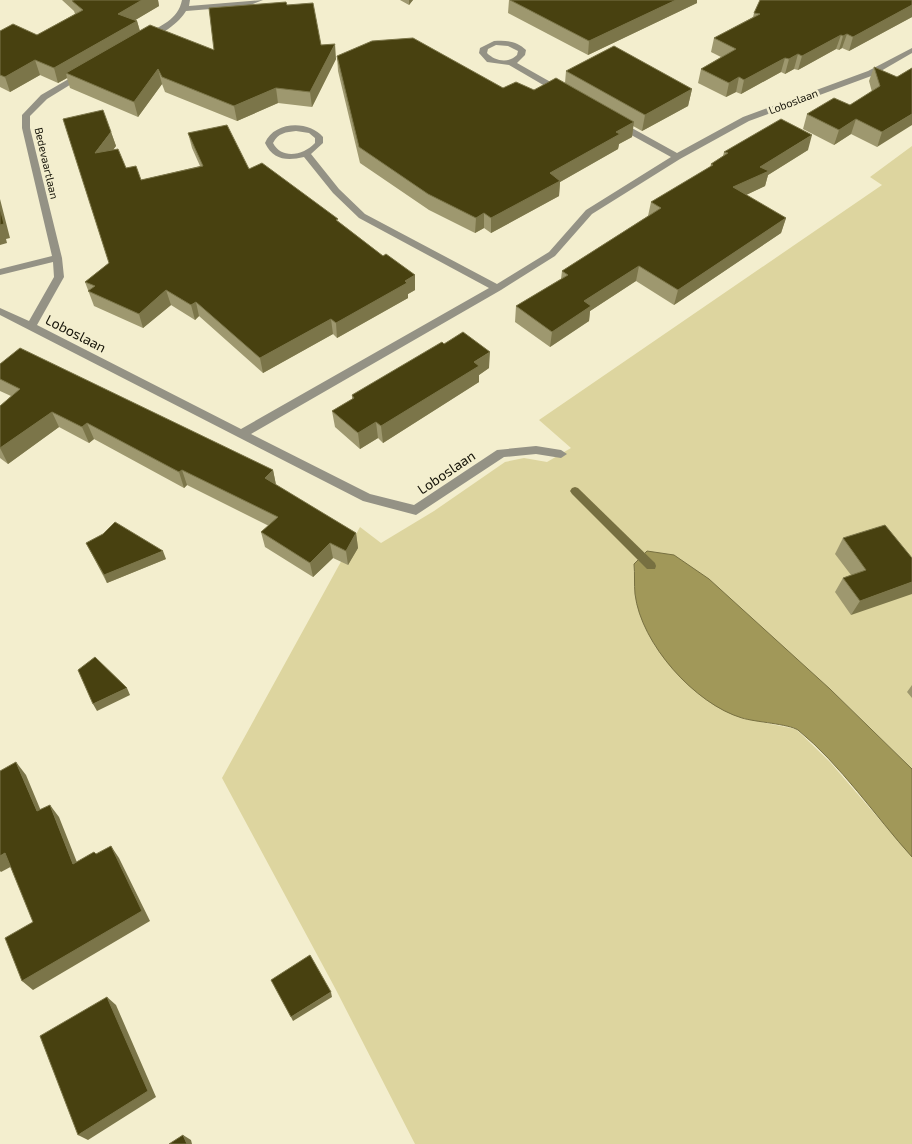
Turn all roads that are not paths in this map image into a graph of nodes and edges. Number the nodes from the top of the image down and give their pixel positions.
1 (259, 0) edge
2 (186, 5) edge
3 (139, 42) edge
4 (912, 50) edge
5 (510, 62) dead end
6 (92, 70) edge
7 (566, 94) edge
8 (608, 118) edge
9 (306, 154) junction
10 (677, 157) junction
11 (57, 258) junction
12 (0, 272) edge
13 (497, 288) junction
14 (0, 311) edge
15 (31, 326) junction
16 (241, 434) junction
17 (561, 454) dead end

1 - 2 street
2 - 3 street
4 - 10 street, Loboslaan
5 - 7 street
6 - 11 street, Bedevaartlaan
8 - 10 street
9 - 9 street
9 - 13 street
10 - 13 street, Loboslaan
11 - 12 street
11 - 15 street, Loboslaan
13 - 16 street, Loboslaan
14 - 15 street, Loboslaan
15 - 16 street, Loboslaan
16 - 17 street, Loboslaan

